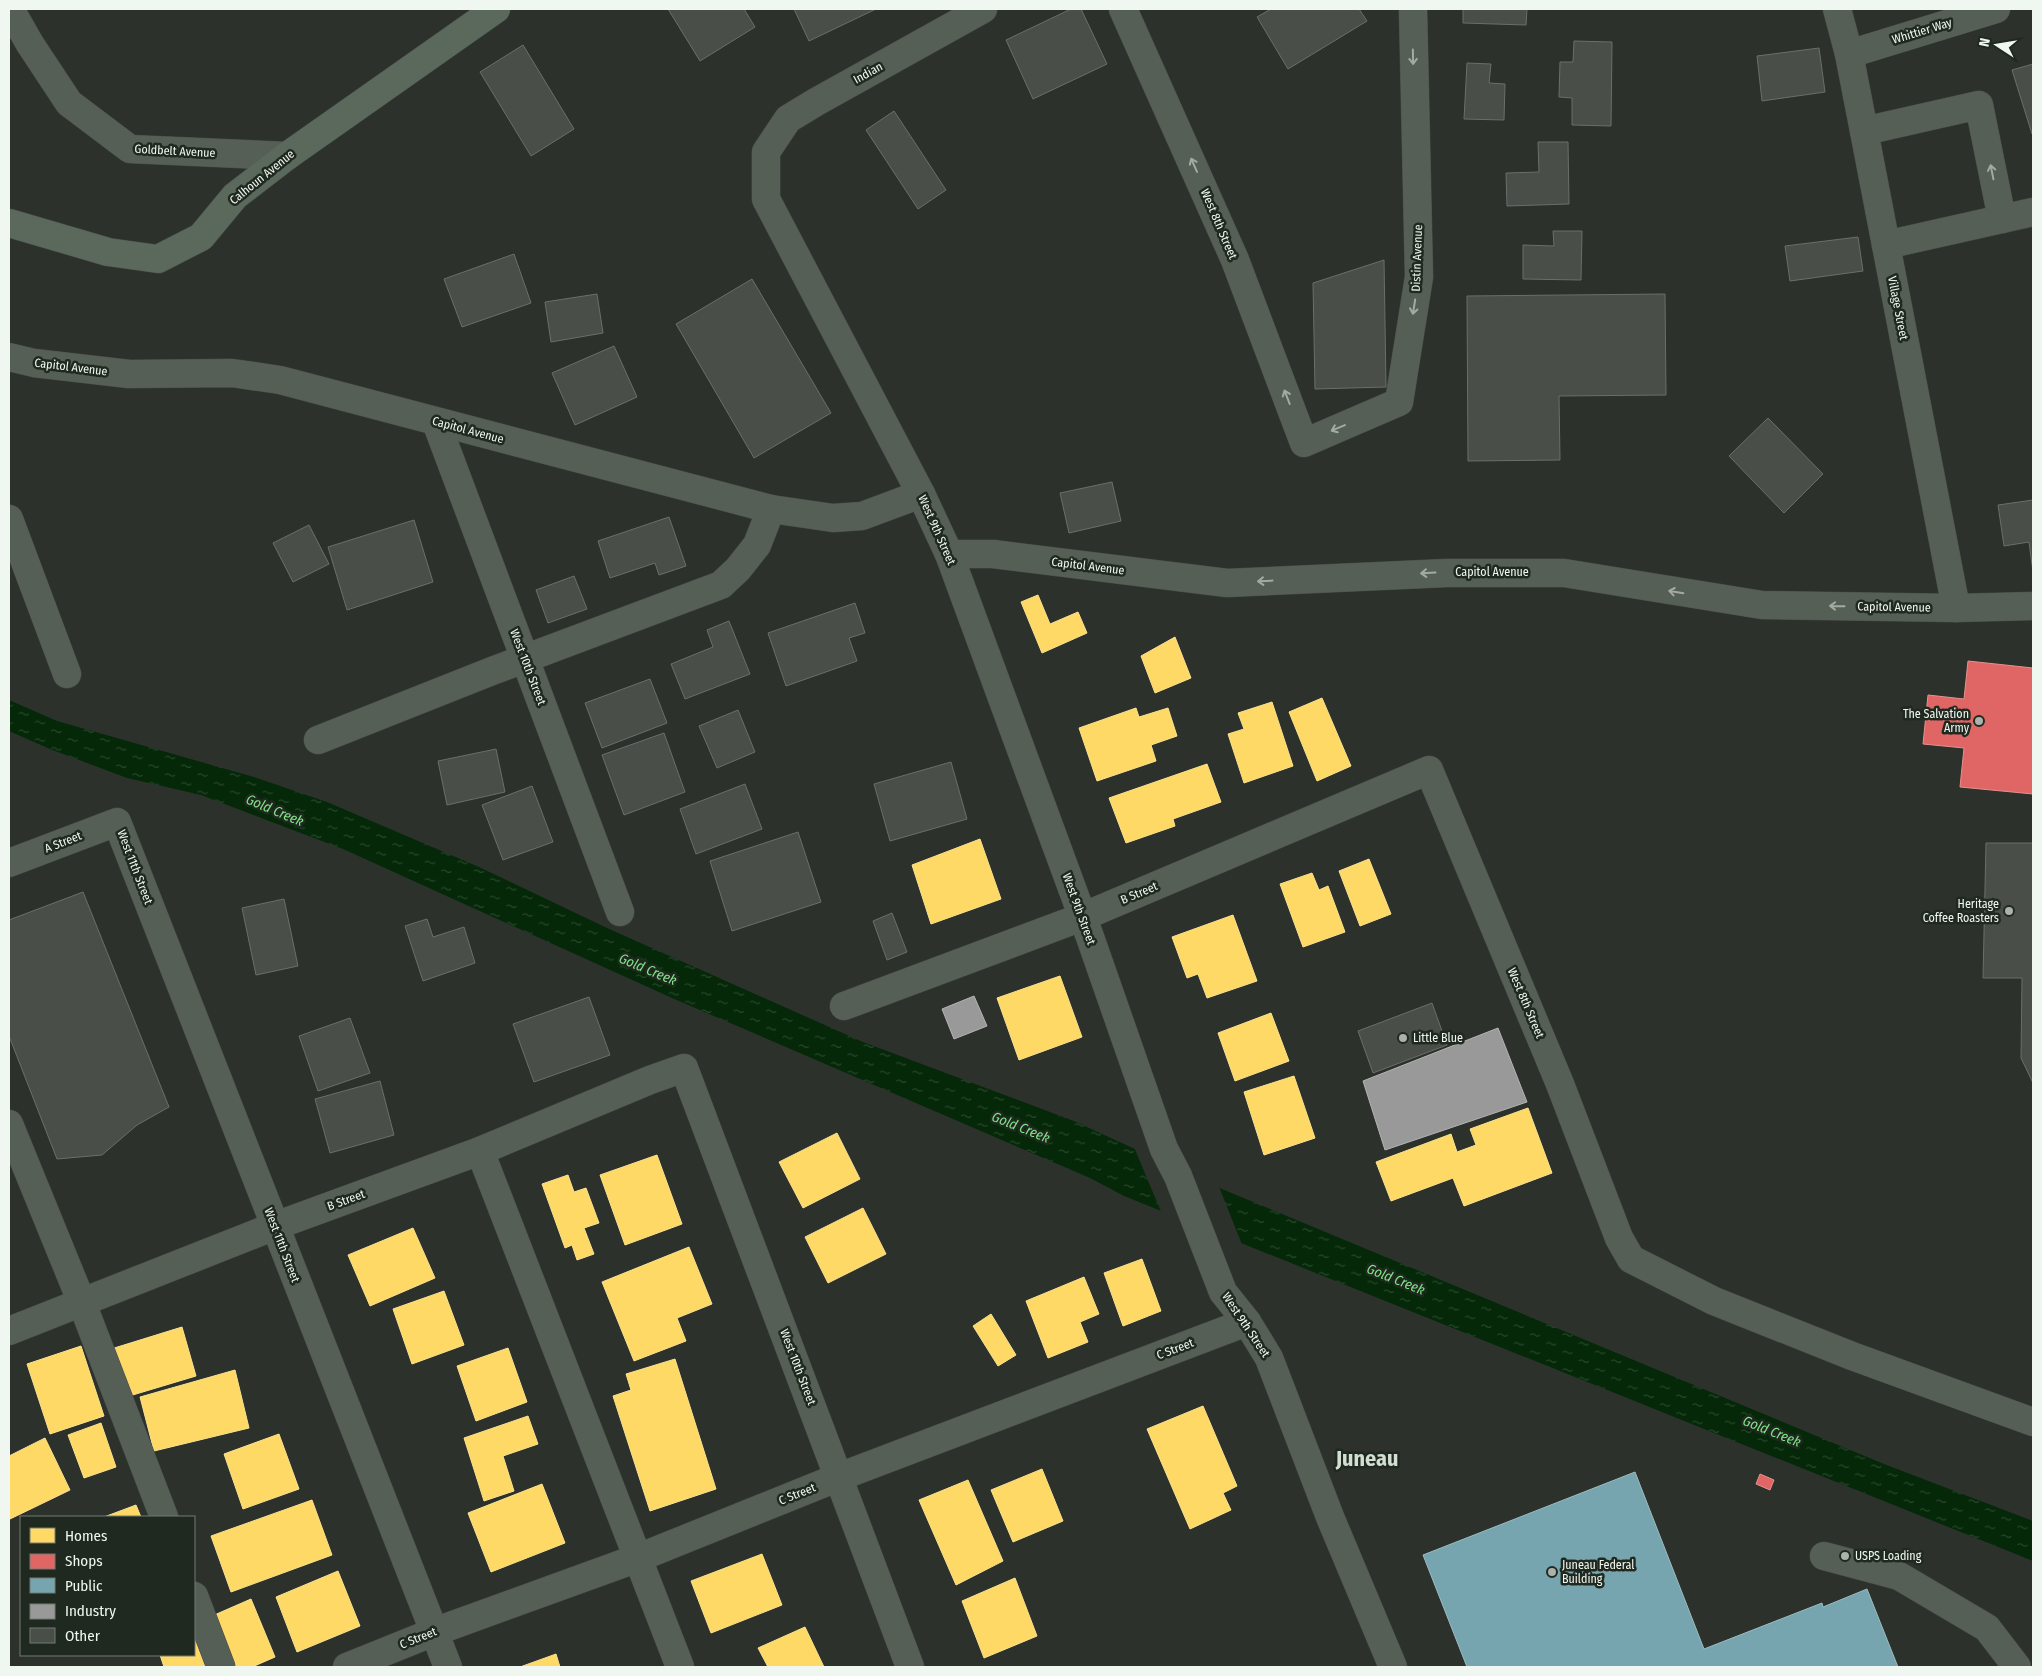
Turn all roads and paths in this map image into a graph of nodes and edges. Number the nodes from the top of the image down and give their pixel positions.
1 (10, 9) edge
2 (496, 9) edge
3 (983, 9) edge
4 (1123, 9) edge
5 (1413, 9) edge
6 (1837, 9) edge
7 (1996, 9) edge
8 (1848, 54) junction
9 (1864, 131) junction
10 (766, 152) joint
11 (287, 156) junction
12 (2033, 212) edge
13 (2002, 219) junction
14 (9, 223) edge
15 (1886, 245) junction
16 (9, 357) edge
17 (436, 422) junction
18 (1304, 443) joint
19 (921, 494) junction
20 (771, 509) junction
21 (9, 519) edge
22 (949, 554) junction
23 (2033, 606) edge
24 (1956, 608) junction
25 (525, 659) junction
26 (67, 674) dead end
27 (318, 740) dead end
28 (1429, 770) joint
29 (117, 822) joint
30 (9, 863) edge
31 (620, 912) dead end
32 (1082, 917) junction
33 (844, 1006) dead end
34 (684, 1068) joint
35 (9, 1124) edge
36 (480, 1151) junction
37 (275, 1226) junction
38 (82, 1303) junction
39 (1247, 1322) junction
40 (9, 1332) edge
41 (2033, 1422) edge
42 (840, 1477) junction
43 (164, 1516) edge
44 (1824, 1556) dead end
45 (638, 1558) junction
46 (195, 1599) edge
47 (434, 1632) junction
48 (221, 1667) edge
49 (347, 1667) edge
50 (448, 1667) edge
51 (680, 1667) edge
52 (910, 1667) edge
53 (1393, 1667) edge
54 (2017, 1667) edge

1 - 11 street, Goldbelt Avenue
2 - 11 main road, Calhoun Avenue
3 - 10 street, Indian
18 -> 4 street, West 8th Street
5 -> 18 street, Distin Avenue
6 - 8 street, Village Street
7 - 8 street, Whittier Way
8 - 9 street, Village Street
13 -> 9 street
9 - 15 street, Village Street
10 - 19 street, West 9th Street
11 - 14 main road, Calhoun Avenue
12 - 13 street
13 - 15 street
15 - 24 street, Village Street
16 - 17 street, Capitol Avenue
17 - 20 street, Capitol Avenue
17 - 25 street, West 10th Street
19 - 20 street, Capitol Avenue
19 - 22 street, West 9th Street
20 - 25 street
21 - 26 street
24 -> 22 street, Capitol Avenue
22 - 32 street, West 9th Street
23 - 24 street, Capitol Avenue
25 - 27 street
25 - 31 street, West 10th Street
28 - 32 street, B Street
28 - 41 street, West 8th Street
29 - 30 street, A Street
29 - 37 street, West 11th Street
32 - 33 street, B Street
32 - 39 street, West 9th Street
34 - 36 street, B Street
34 - 42 street, West 10th Street
35 - 38 street
36 - 37 street, B Street
36 - 45 street
37 - 38 street, B Street
37 - 47 street, West 11th Street
38 - 40 street, B Street
38 - 43 street
39 - 42 street, C Street
39 - 53 street, West 9th Street
42 - 45 street, C Street
42 - 52 street, West 10th Street
44 - 54 street
45 - 47 street, C Street
45 - 51 street
46 - 48 street
47 - 49 street, C Street
47 - 50 street, West 11th Street

